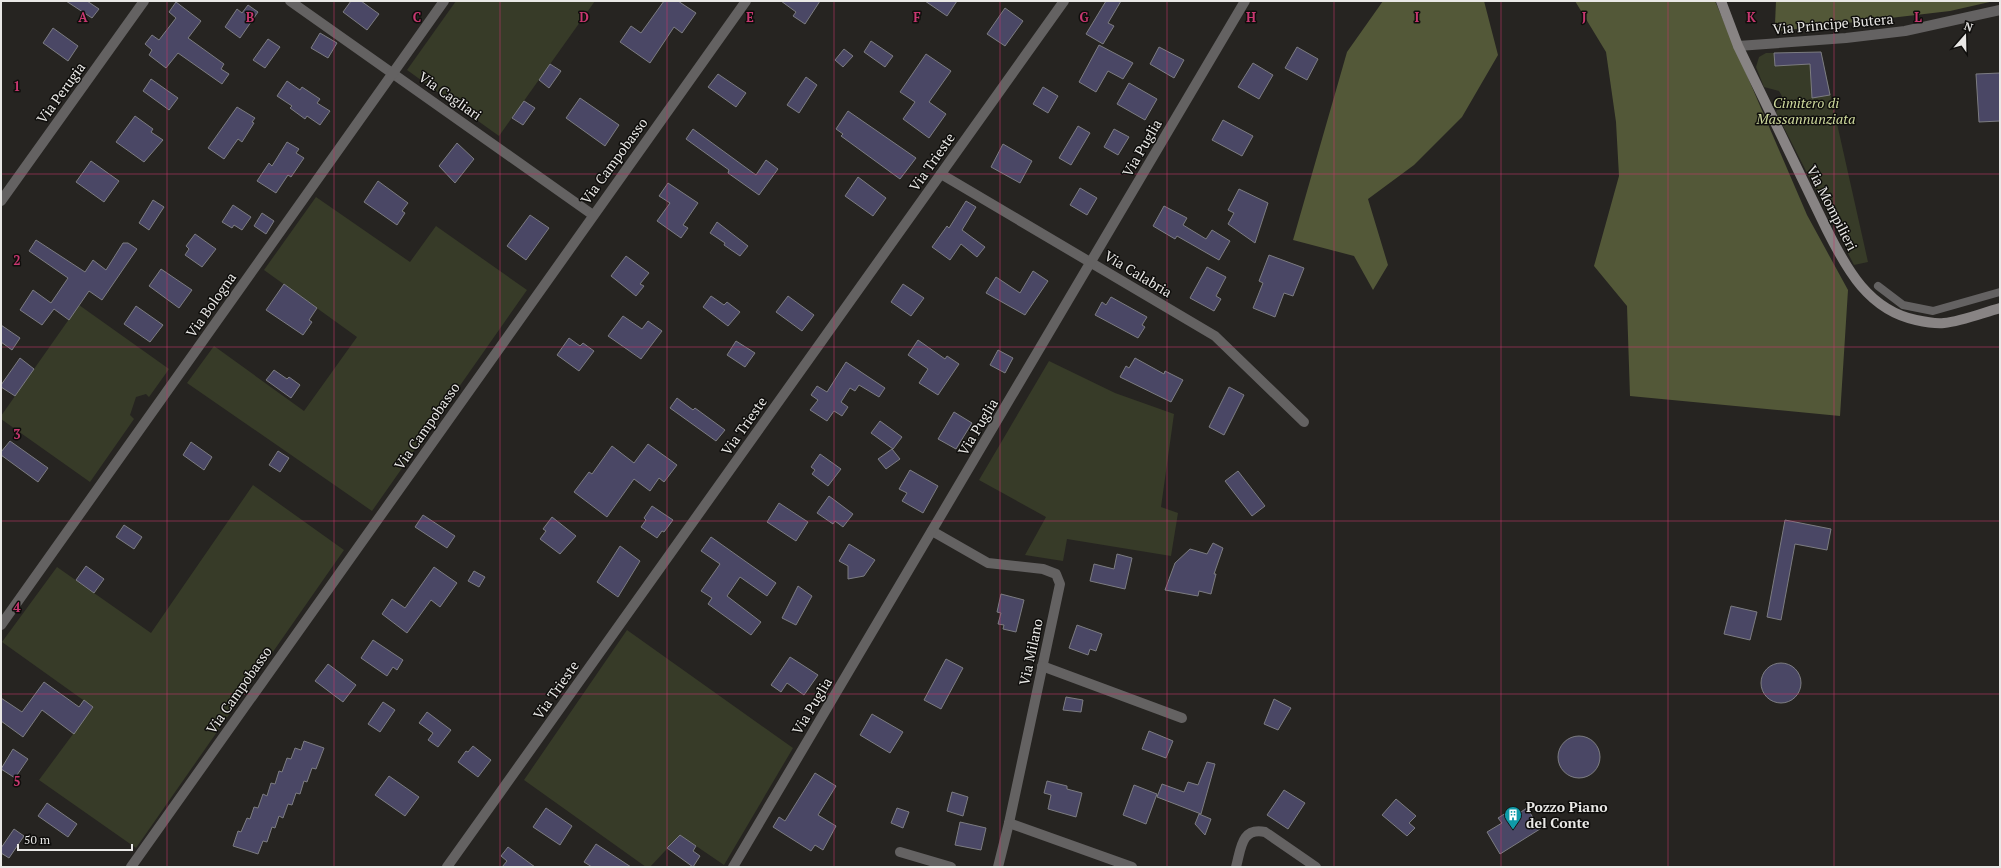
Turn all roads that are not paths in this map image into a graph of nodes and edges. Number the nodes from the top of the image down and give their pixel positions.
1 (144, 1) edge
2 (290, 1) edge
3 (444, 1) edge
4 (746, 1) edge
5 (1064, 1) edge
6 (1245, 1) edge
7 (1721, 1) edge
8 (2000, 10) edge
9 (1738, 46) junction
10 (393, 73) junction
11 (941, 174) junction
12 (1, 201) edge
13 (593, 215) junction
14 (1091, 263) junction
15 (1878, 286) dead end
16 (2000, 292) edge
17 (2000, 308) edge
18 (1304, 422) dead end
19 (932, 531) junction
20 (1, 625) edge
21 (1042, 666) junction
22 (1182, 718) dead end
23 (1009, 823) junction
24 (900, 852) dead end
25 (131, 867) edge
26 (447, 867) edge
27 (733, 867) edge
28 (951, 867) edge
29 (998, 867) edge
30 (1132, 867) edge
31 (1236, 867) edge
32 (1316, 867) edge

1 - 12 street, Via Perugia
2 - 10 street, Via Cagliari
3 - 10 street, Via Bologna
4 - 13 street, Via Campobasso
5 - 11 street, Via Trieste
6 - 14 street, Via Puglia
7 - 9 street, Via Mompilieri
8 - 9 street, Via Principe Butera
9 - 17 street, Via Mompilieri
10 - 13 street, Via Cagliari
10 - 20 street, Via Bologna
11 - 14 street, Via Calabria
11 - 26 street, Via Trieste
13 - 25 street, Via Campobasso
14 - 18 street, Via Calabria
14 - 19 street, Via Puglia
15 - 16 lane
19 - 21 street, Via Milano
19 - 27 street, Via Puglia
21 - 22 street
21 - 23 street, Via Milano
23 - 29 street, Via Milano
23 - 30 street
24 - 28 street
31 - 32 street

